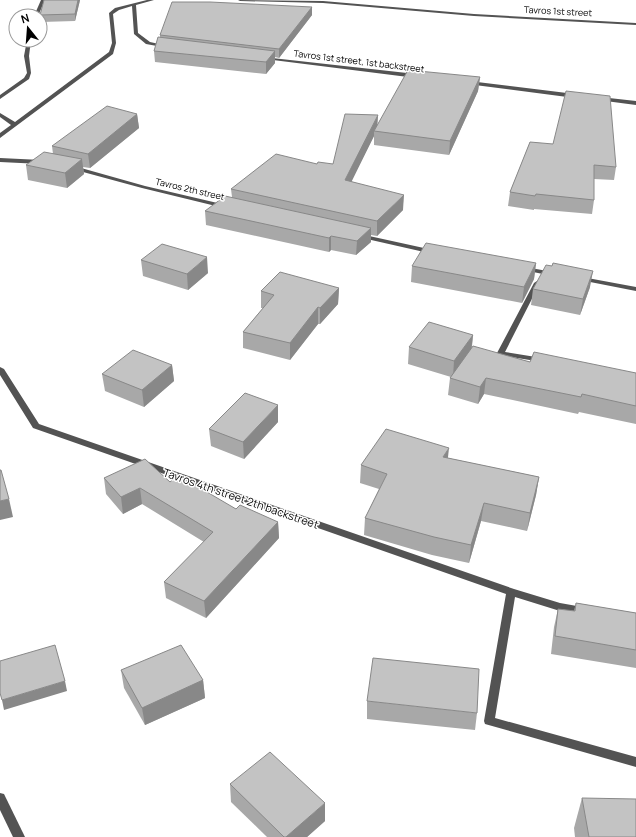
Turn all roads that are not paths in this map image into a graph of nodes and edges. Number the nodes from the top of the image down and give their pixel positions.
1 (152, 0) edge
2 (240, 0) edge
3 (134, 4) junction
4 (636, 24) edge
5 (27, 48) edge
6 (171, 48) edge
7 (255, 57) edge
8 (425, 77) edge
9 (464, 82) edge
10 (0, 97) edge
11 (581, 97) edge
12 (597, 99) edge
13 (636, 103) edge
14 (0, 114) edge
15 (15, 125) junction
16 (0, 136) edge
17 (0, 160) edge
18 (48, 164) edge
19 (70, 167) edge
20 (233, 208) edge
21 (355, 235) edge
22 (438, 253) edge
23 (520, 268) edge
24 (543, 272) junction
25 (558, 275) edge
26 (573, 278) edge
27 (636, 289) edge
28 (554, 362) edge
29 (0, 369) edge
30 (511, 592) junction
31 (591, 612) edge
32 (636, 762) edge
33 (0, 798) edge
34 (19, 837) edge

1 - 3 street
2 - 4 street, Tavros 1st street
3 - 6 street
3 - 15 street
5 - 10 street
7 - 8 street, Tavros 1st street, 1st backstreet
9 - 11 street
12 - 13 street
14 - 15 street
15 - 16 street
17 - 18 street
19 - 20 street, Tavros 2th street
21 - 22 street
23 - 24 street
24 - 25 street
24 - 28 street
26 - 27 street
29 - 30 street, Tavros 4th street 2th backstreet
30 - 31 street, Tavros 4th street 2th backstreet
30 - 32 street
33 - 34 street

